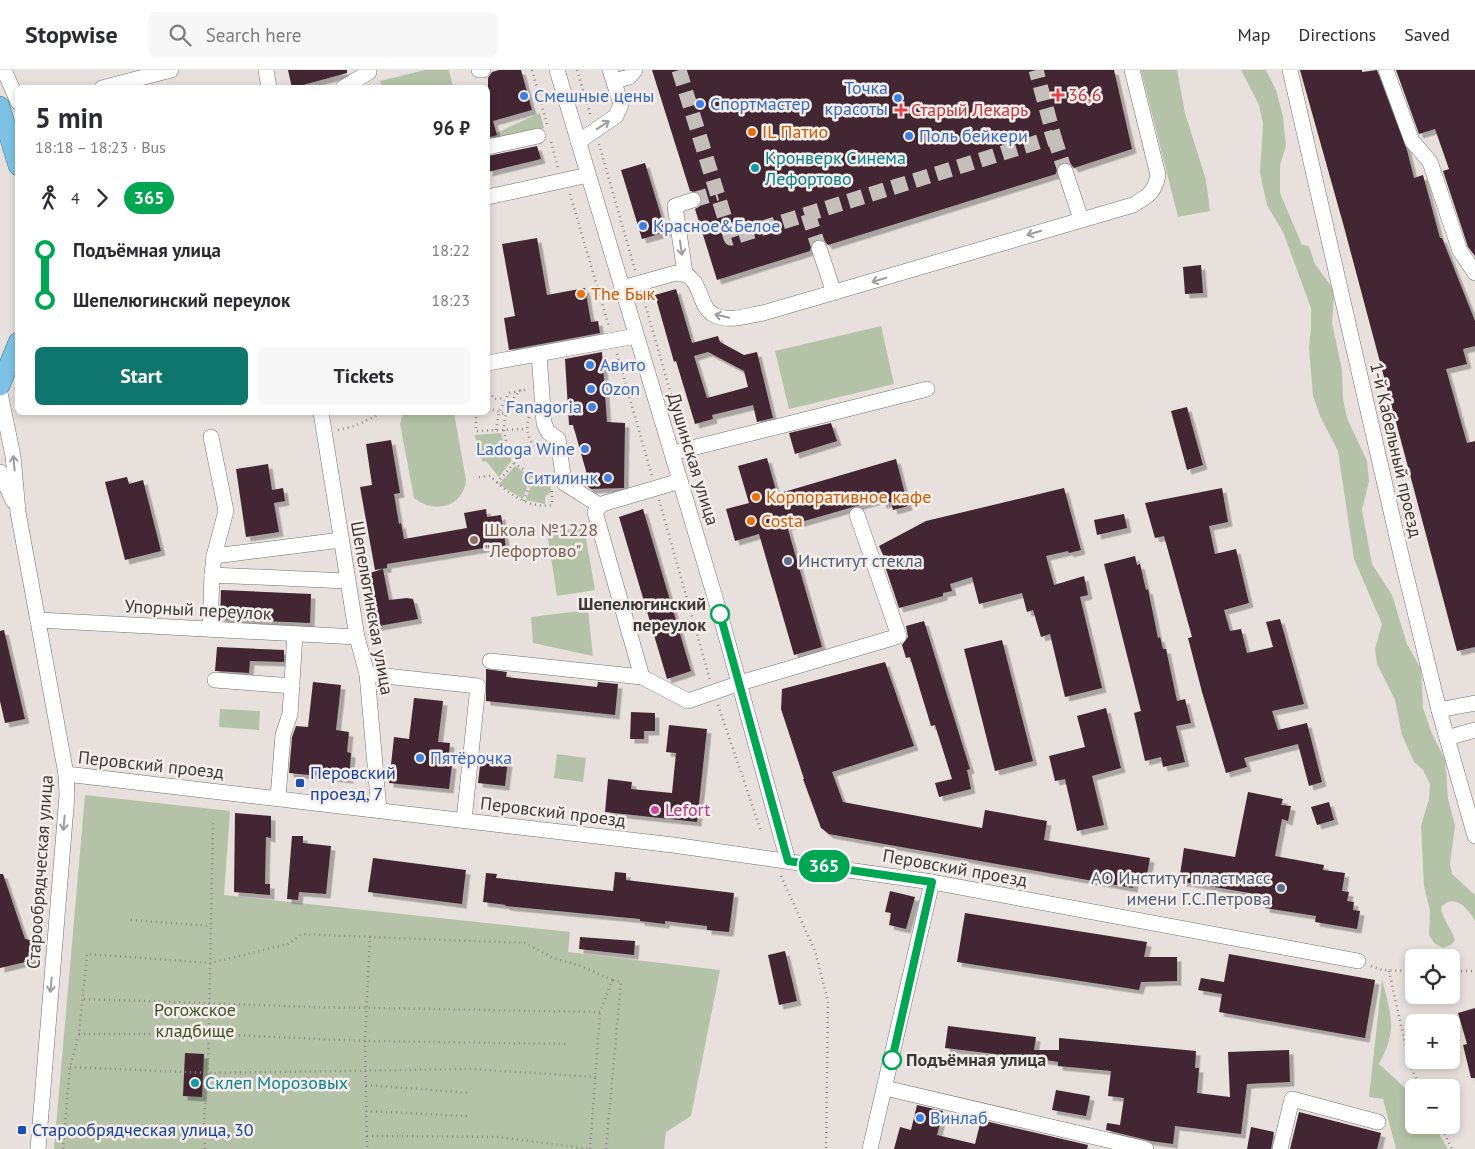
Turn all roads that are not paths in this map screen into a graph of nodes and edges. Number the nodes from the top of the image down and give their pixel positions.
1 (4, 70) edge
2 (171, 70) edge
3 (266, 70) edge
4 (557, 70) edge
5 (635, 70) edge
6 (1132, 70) edge
7 (1290, 70) edge
8 (1386, 70) edge
9 (368, 71) edge
10 (612, 76) edge
11 (132, 79) edge
12 (112, 85) edge
13 (268, 85) edge
14 (347, 85) edge
15 (371, 85) edge
16 (12, 107) edge
17 (15, 136) edge
18 (538, 136) dead end
19 (578, 142) junction
20 (490, 147) edge
21 (1065, 171) tunnel mouth
22 (588, 175) junction
23 (490, 196) edge
24 (693, 200) tunnel mouth
25 (1081, 220) junction
26 (819, 248) tunnel mouth
27 (685, 273) junction
28 (1475, 273) edge
29 (622, 288) junction
30 (834, 293) junction
31 (636, 336) junction
32 (15, 349) edge
33 (539, 354) junction
34 (490, 363) edge
35 (0, 386) edge
36 (927, 389) dead end
37 (0, 393) edge
38 (321, 415) edge
39 (211, 437) dead end
40 (672, 453) junction
41 (0, 472) edge
42 (680, 481) junction
43 (599, 505) junction
44 (18, 512) junction
45 (857, 515) dead end
46 (341, 540) junction
47 (214, 556) junction
48 (212, 575) junction
49 (347, 581) junction
50 (38, 620) junction
51 (210, 629) junction
52 (295, 634) junction
53 (357, 637) junction
54 (490, 661) dead end
55 (366, 674) junction
56 (642, 676) junction
57 (215, 680) dead end
58 (740, 683) junction
59 (292, 686) junction
60 (1475, 703) edge
61 (1439, 710) junction
62 (1475, 730) edge
63 (1448, 738) junction
64 (66, 774) junction
65 (278, 798) junction
66 (379, 810) junction
67 (464, 820) junction
68 (1475, 836) edge
69 (788, 861) junction
70 (932, 882) junction
71 (1358, 961) road end
72 (885, 1088) junction
73 (1378, 1122) dead end
74 (38, 1149) edge
75 (870, 1149) edge
76 (1146, 1149) edge
77 (1280, 1149) edge

1 - 16 street
2 - 11 street
3 - 13 street
4 - 19 street, Душинская улица
5 - 10 street
6 - 25 street
7 - 61 street, 1-й Кабельный проезд
8 - 28 street
9 - 14 street
9 - 15 street
19 -> 10 street
11 - 12 street
16 - 17 main road
18 - 20 street
19 - 22 street, Душинская улица
21 - 25 street
22 - 23 street
22 - 29 street, Душинская улица
24 -> 27 street
25 -> 30 street
26 - 30 street
27 - 29 street
30 -> 27 street
29 - 31 street, Душинская улица
31 - 33 street
31 - 40 street, Душинская улица
32 - 35 main road
33 - 34 street
33 - 43 street
36 - 40 street
44 -> 37 street, Старообрядческая улица
38 - 46 street, Шепелюгинская улица
39 - 47 street
40 - 42 street, Душинская улица
41 - 44 street, Старообрядческая улица
42 - 43 street
42 - 58 street, Душинская улица
43 - 56 street
44 - 50 street, Старообрядческая улица
45 - 58 street
46 - 47 street
46 - 49 street, Шепелюгинская улица
47 - 48 street
48 - 49 street
48 - 51 street
49 - 53 street, Шепелюгинская улица
50 - 51 street, Упорный переулок
50 - 64 street, Старообрядческая улица
51 - 52 street, Упорный переулок
52 - 53 street, Упорный переулок
52 - 59 street
53 - 55 street, Шепелюгинская улица
54 - 56 street
55 - 66 street, Шепелюгинская улица
55 - 67 street
56 - 58 street
57 - 59 street
58 - 69 street, Душинская улица
59 - 65 street
60 - 61 street
61 - 63 street, 1-й Кабельный проезд
62 - 63 street
63 - 68 street, 1-й Кабельный проезд
64 - 65 street, Перовский проезд
64 -> 74 street, Старообрядческая улица
65 - 66 street, Перовский проезд
66 - 67 street, Перовский проезд
67 - 69 street, Перовский проезд
69 - 70 street, Перовский проезд
70 - 71 street, Перовский проезд
70 - 72 street
72 - 75 street
72 - 76 street
73 - 77 street

